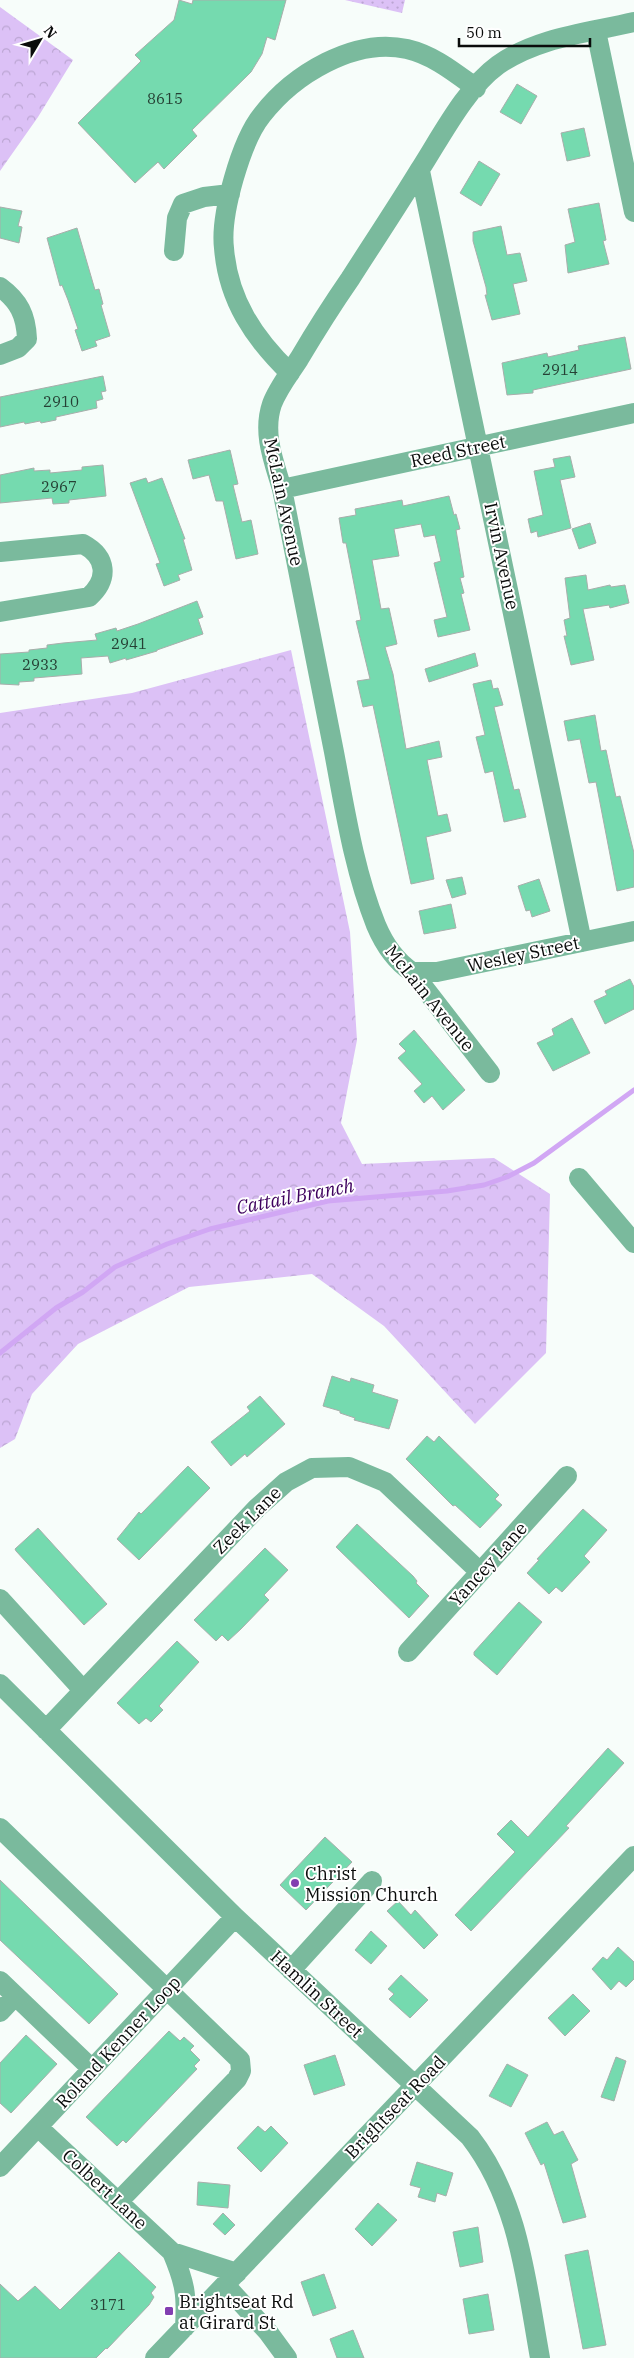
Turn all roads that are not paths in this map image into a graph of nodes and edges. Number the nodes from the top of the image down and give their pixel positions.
1 (634, 22) edge
2 (596, 31) junction
3 (476, 88) junction
4 (420, 171) junction
5 (230, 194) junction
6 (634, 212) edge
7 (174, 251) dead end
8 (0, 287) edge
9 (0, 355) edge
10 (290, 372) junction
11 (634, 413) edge
12 (479, 447) junction
13 (282, 489) junction
14 (0, 552) edge
15 (0, 612) edge
16 (634, 931) edge
17 (582, 942) junction
18 (412, 972) junction
19 (490, 1073) dead end
20 (579, 1178) dead end
21 (634, 1243) edge
22 (567, 1476) dead end
23 (480, 1572) junction
24 (0, 1599) edge
25 (408, 1652) dead end
26 (0, 1684) edge
27 (83, 1690) junction
28 (46, 1730) junction
29 (0, 1828) edge
30 (634, 1856) edge
31 (372, 1881) dead end
32 (235, 1917) junction
33 (291, 1970) junction
34 (0, 1981) edge
35 (167, 1990) junction
36 (15, 1996) junction
37 (0, 2012) edge
38 (92, 2069) junction
39 (416, 2085) junction
40 (38, 2127) junction
41 (0, 2167) edge
42 (118, 2202) junction
43 (172, 2252) junction
44 (231, 2279) junction
45 (185, 2327) junction
46 (155, 2358) edge
47 (287, 2358) edge
48 (540, 2358) edge

1 - 2 street, McLain Avenue
2 - 3 street, McLain Avenue
2 - 6 street
3 - 4 street, McLain Avenue
3 - 5 street
4 - 10 street, McLain Avenue
4 - 12 street, Irvin Avenue
5 - 7 street
5 - 10 street
8 - 9 street
10 - 13 street, McLain Avenue
11 - 12 street, Reed Street
12 - 13 street, Reed Street
12 - 17 street, Irvin Avenue
13 - 18 street, McLain Avenue
14 - 15 street
16 - 17 street, Wesley Street
17 - 18 street, Wesley Street
18 - 19 street, McLain Avenue
20 - 21 street
22 - 23 street, Yancey Lane
23 - 25 street, Yancey Lane
23 - 27 street, Zeek Lane
24 - 27 street
26 - 28 street, Hamlin Street
27 - 28 street, Zeek Lane
28 - 32 street, Hamlin Street
29 - 35 street
30 - 39 street, Brightseat Road
31 - 33 street
32 - 33 street, Hamlin Street
32 - 35 street, Roland Kenner Loop
33 - 39 street, Hamlin Street
34 - 36 street
35 - 38 street, Roland Kenner Loop
35 - 42 street
36 - 37 street
36 - 38 street
38 - 40 street, Roland Kenner Loop
39 - 44 street, Brightseat Road
39 - 48 street, Hamlin Street
40 - 41 street, Roland Kenner Loop
40 - 42 street, Colbert Lane
42 - 43 street, Colbert Lane
43 - 44 street, Colbert Lane
43 - 45 street, Colbert Lane
44 - 45 street, Brightseat Road
44 - 47 street
45 - 46 street, Brightseat Road

